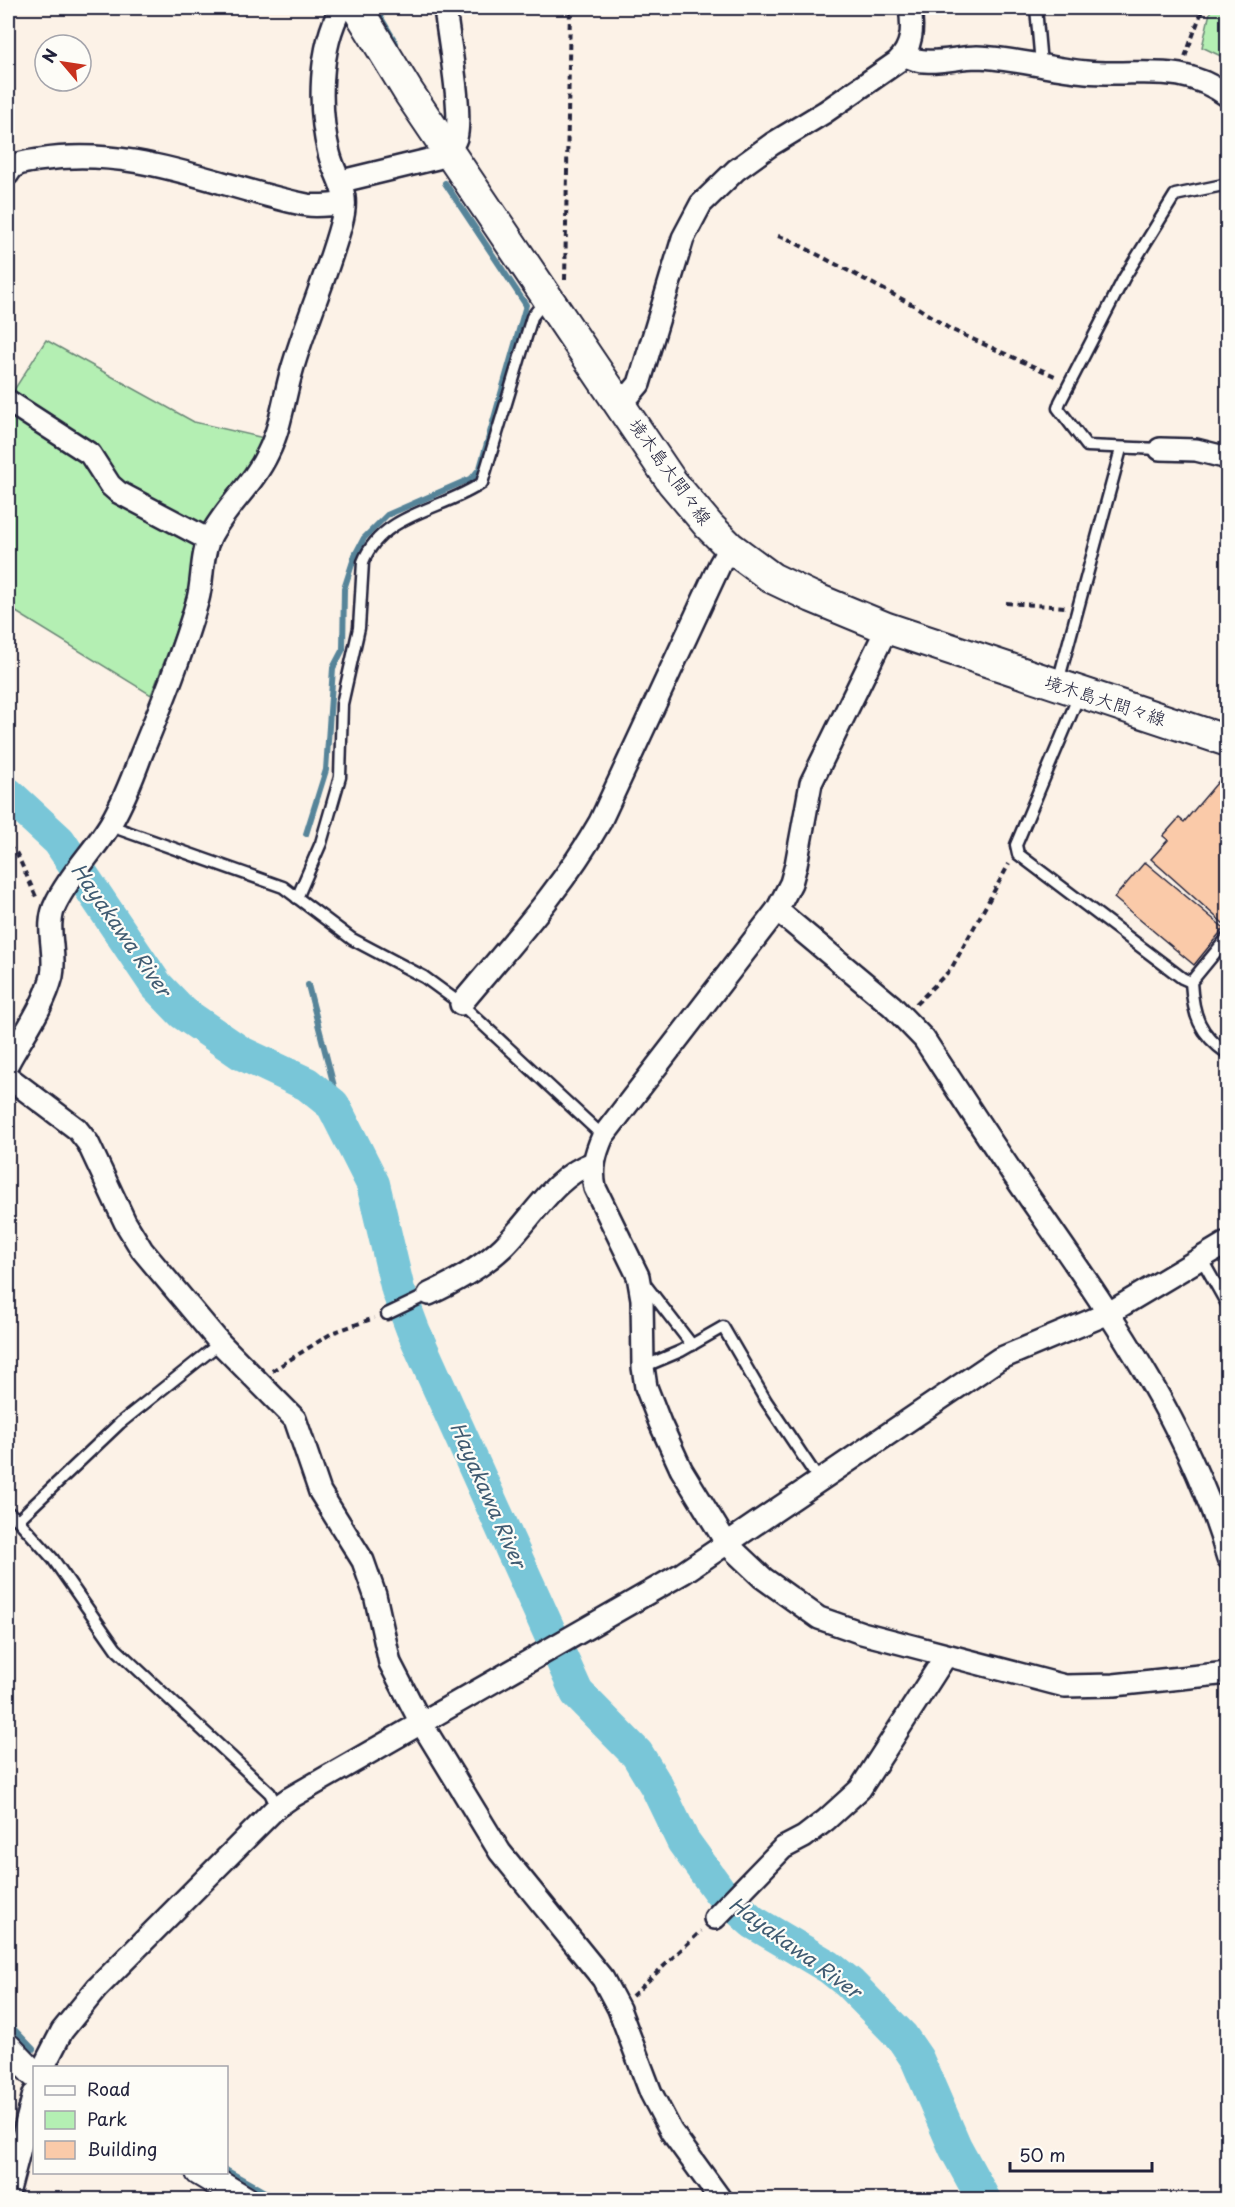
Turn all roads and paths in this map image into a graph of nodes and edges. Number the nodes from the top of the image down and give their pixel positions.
1 (341, 8) edge
2 (357, 8) edge
3 (445, 8) edge
4 (570, 8) edge
5 (910, 8) edge
6 (1036, 8) edge
7 (1203, 8) edge
8 (905, 55) junction
9 (1041, 64) junction
10 (1178, 73) junction
11 (1227, 96) edge
12 (448, 150) junction
13 (8, 174) edge
14 (342, 181) junction
15 (1227, 184) edge
16 (344, 204) junction
17 (778, 236) dead end
18 (551, 303) junction
19 (1069, 382) junction
20 (8, 400) edge
21 (621, 405) junction
22 (1121, 449) junction
23 (1160, 449) joint
24 (1227, 458) edge
25 (209, 540) junction
26 (730, 547) junction
27 (1006, 603) dead end
28 (1078, 608) junction
29 (887, 628) junction
30 (1068, 689) junction
31 (1227, 741) edge
32 (111, 822) junction
33 (1018, 854) junction
34 (297, 898) junction
35 (777, 910) junction
36 (1227, 937) edge
37 (1191, 982) junction
38 (461, 1004) junction
39 (904, 1019) junction
40 (1227, 1054) edge
41 (8, 1062) edge
42 (8, 1077) edge
43 (603, 1136) junction
44 (593, 1163) junction
45 (1227, 1242) edge
46 (1201, 1258) junction
47 (638, 1276) junction
48 (429, 1294) joint
49 (1227, 1306) edge
50 (387, 1314) joint
51 (1109, 1314) junction
52 (220, 1342) junction
53 (692, 1345) junction
54 (643, 1367) junction
55 (257, 1382) junction
56 (819, 1480) junction
57 (8, 1512) edge
58 (18, 1520) junction
59 (727, 1544) junction
60 (1227, 1558) edge
61 (945, 1657) junction
62 (1227, 1673) edge
63 (420, 1721) junction
64 (277, 1807) junction
65 (715, 1918) joint
66 (619, 2009) junction
67 (8, 2047) edge
68 (44, 2066) edge
69 (33, 2073) edge
70 (33, 2098) edge
71 (202, 2174) edge
72 (8, 2194) edge
73 (246, 2199) edge
74 (721, 2199) edge

1 - 14 street
2 - 12 main road, 境木島大間々線
3 - 12 street
4 - 18 path
5 - 8 street
6 - 9 lane
7 - 10 path
8 - 9 street
8 - 21 street
9 - 10 street
10 - 11 street
12 - 14 street
12 - 18 main road, 境木島大間々線
13 - 16 street
14 - 16 street
15 - 19 lane
16 - 25 street
17 - 19 path
18 - 21 main road, 境木島大間々線
18 - 34 lane
19 - 22 lane
20 - 25 street
21 - 26 main road, 境木島大間々線
22 - 23 lane
22 - 28 lane
23 - 24 street
25 - 32 street
26 - 29 main road, 境木島大間々線
26 - 38 street
27 - 28 path
28 - 30 lane
29 - 30 main road, 境木島大間々線
29 - 35 street
30 - 31 main road, 境木島大間々線
30 - 33 lane
32 - 34 lane
32 - 41 street
33 - 37 lane
33 - 39 path
34 - 38 lane
35 - 39 street
35 - 43 street
36 - 37 lane
37 - 40 lane
38 - 43 lane
39 - 51 street
42 - 52 street
43 - 44 street
44 - 47 street
44 - 48 street
45 - 46 street
46 - 49 lane
46 - 51 street
47 - 53 lane
47 - 54 street
48 - 50 lane
50 - 55 path
51 - 56 street
51 - 60 street
52 - 55 street
52 - 58 lane
53 - 54 lane
53 - 56 lane
54 - 59 street
55 - 63 street
56 - 59 street
57 - 58 lane
58 - 64 lane
59 - 61 street
59 - 63 street
61 - 62 street
61 - 65 street
63 - 64 street
63 - 66 street
64 - 68 street
65 - 66 path
66 - 74 street
67 - 69 street
70 - 72 street
71 - 73 street

